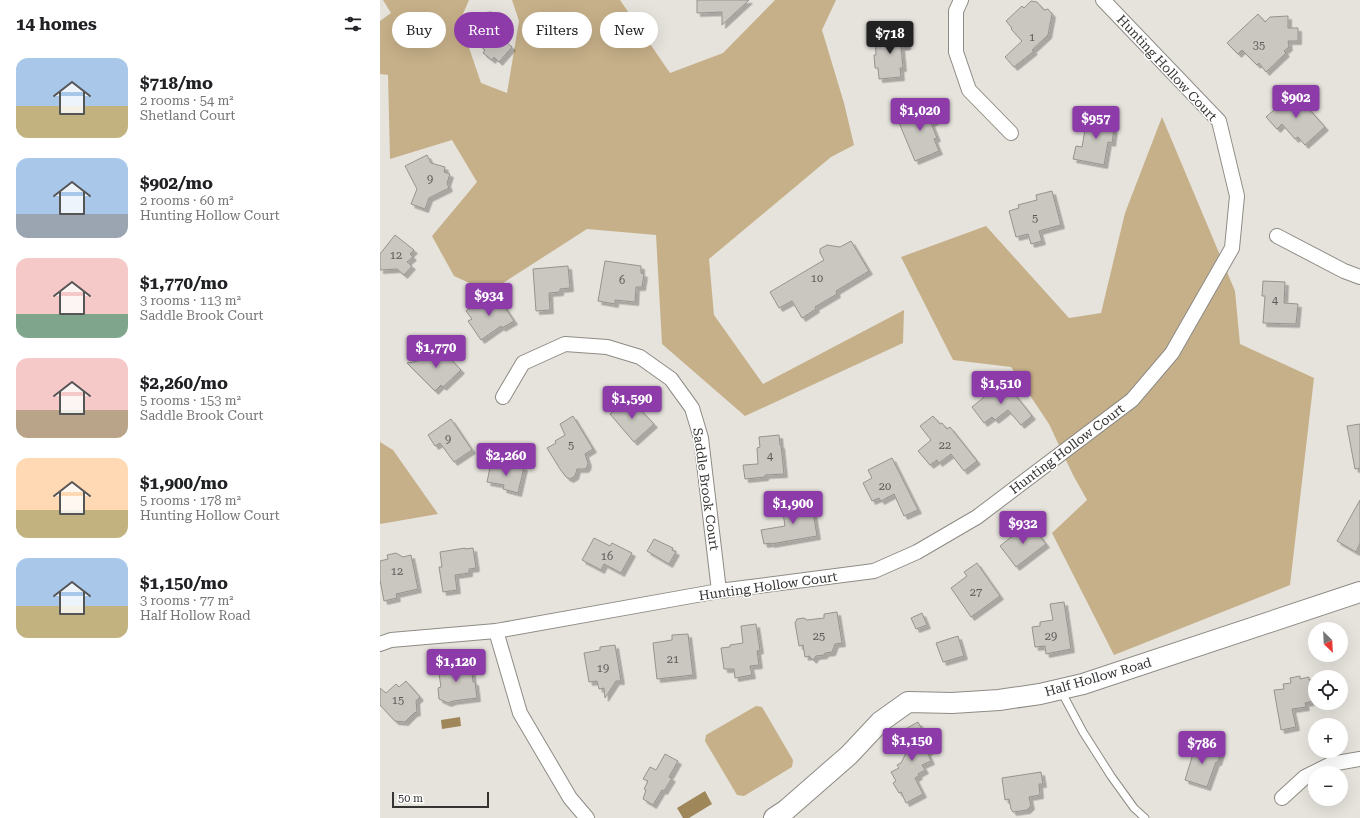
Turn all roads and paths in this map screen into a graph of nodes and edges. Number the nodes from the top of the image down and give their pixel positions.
1 (961, 0) edge
2 (1103, 0) edge
3 (1011, 133) dead end
4 (1277, 236) dead end
5 (1360, 277) edge
6 (503, 398) dead end
7 (719, 591) junction
8 (1360, 592) edge
9 (496, 631) junction
10 (380, 644) edge
11 (1060, 689) junction
12 (1360, 759) edge
13 (570, 798) junction
14 (1282, 798) dead end
15 (577, 818) edge
16 (586, 818) edge
17 (774, 818) edge
18 (1145, 818) edge

1 - 3 street
2 - 7 street, Hunting Hollow Court
4 - 5 street
6 - 7 street, Saddle Brook Court
7 - 9 street, Hunting Hollow Court
8 - 11 street, Half Hollow Road
9 - 10 street, Hunting Hollow Court
9 - 13 street
11 - 17 street, Half Hollow Road
11 - 18 lane
12 - 14 street
13 - 15 street
13 - 16 street

